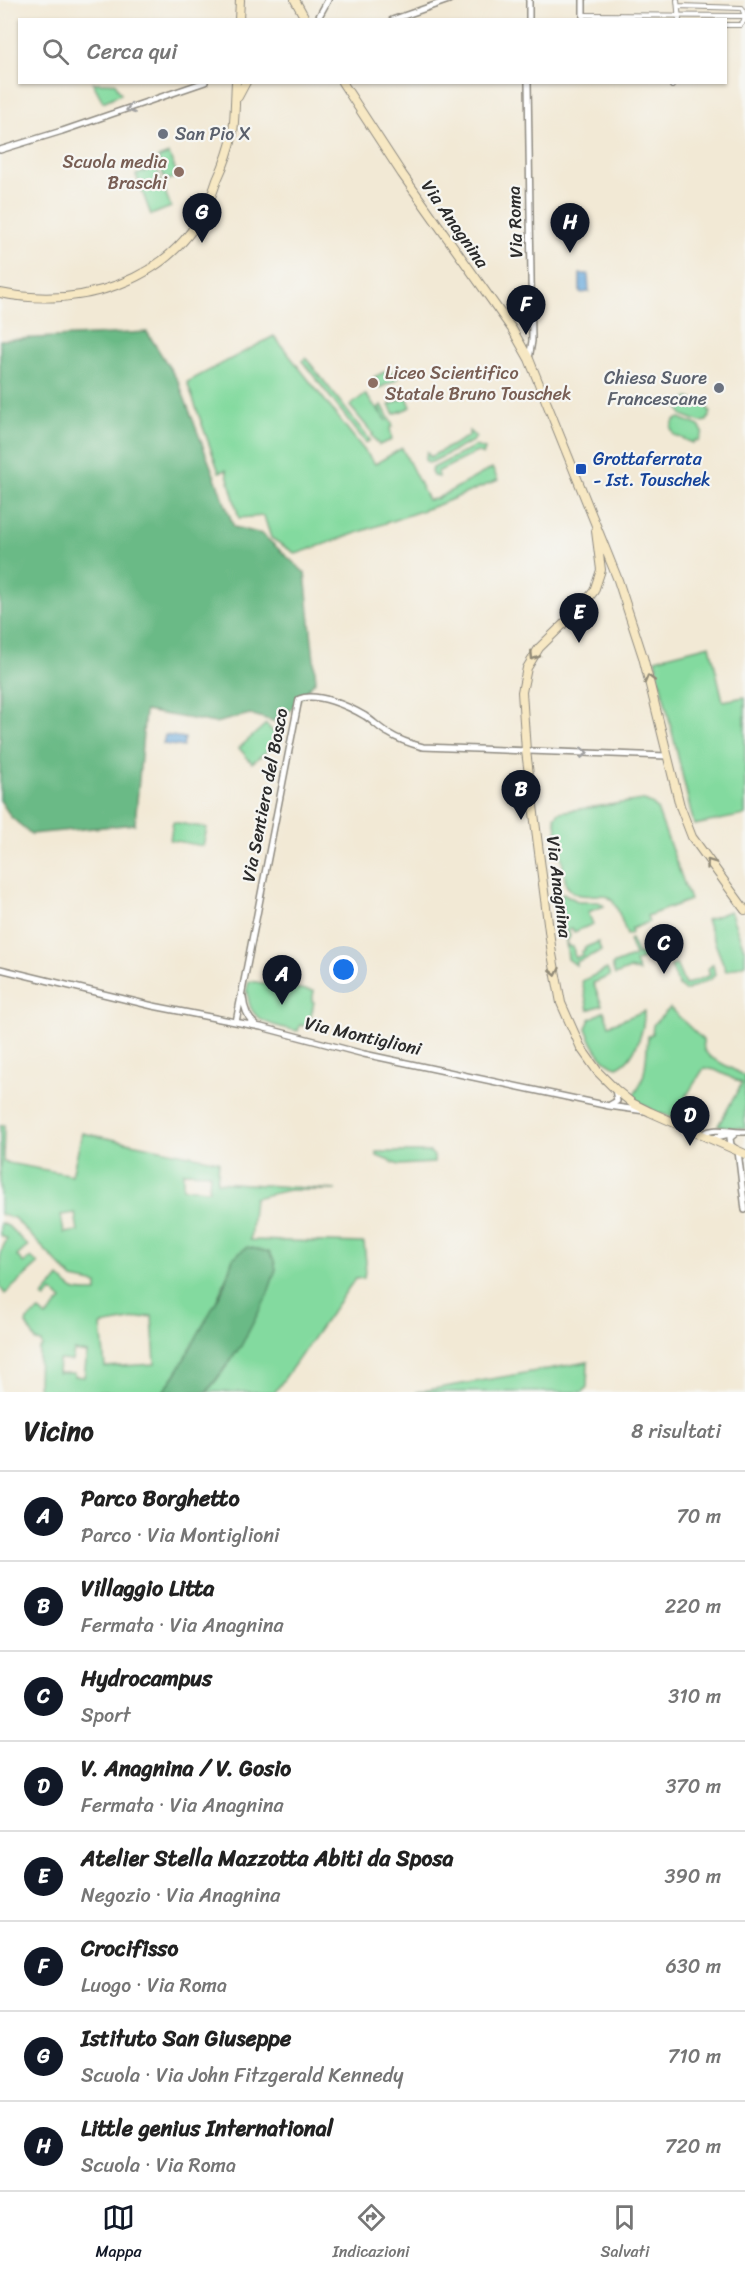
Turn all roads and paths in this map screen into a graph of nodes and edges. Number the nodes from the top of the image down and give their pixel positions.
1 (240, 0) edge
2 (295, 0) edge
3 (328, 0) edge
4 (448, 0) edge
5 (529, 0) edge
6 (583, 0) edge
7 (677, 0) edge
8 (678, 6) junction
9 (744, 16) edge
10 (583, 17) edge
11 (679, 17) edge
12 (239, 18) edge
13 (305, 18) edge
14 (318, 18) edge
15 (398, 18) edge
16 (529, 18) edge
17 (727, 25) edge
18 (199, 84) edge
19 (236, 84) edge
20 (245, 84) edge
21 (343, 84) edge
22 (528, 84) edge
23 (235, 104) junction
24 (0, 150) edge
25 (0, 293) edge
26 (529, 359) junction
27 (594, 518) junction
28 (601, 570) junction
29 (618, 580) junction
30 (526, 751) junction
31 (667, 756) junction
32 (745, 909) edge
33 (0, 969) edge
34 (243, 989) junction
35 (236, 1022) junction
36 (261, 1028) junction
37 (615, 1089) junction
38 (609, 1106) junction
39 (650, 1112) junction
40 (745, 1132) edge
41 (736, 1133) junction
42 (702, 1134) junction
43 (712, 1138) junction
44 (742, 1152) edge
45 (745, 1210) edge

1 - 12 main road
2 - 13 main road
3 - 14 street
4 - 15 street
5 - 16 street
6 - 10 street
7 - 8 street
8 - 9 street
8 - 11 street
9 - 11 street
9 - 17 street
10 - 11 street
18 -> 24 street
19 - 23 main road
20 - 23 main road
21 - 26 main road, Via Anagnina
22 - 26 street, Via Roma
23 - 25 main road
26 - 27 main road, Via Anagnina
27 - 28 main road, Via Anagnina
27 - 29 main road, Via Anagnina
28 - 29 main road
28 -> 30 main road, Via Anagnina
31 -> 29 main road, Via Anagnina
30 -> 31 street, Via Sentiero del Bosco
30 - 34 street, Via Sentiero del Bosco
30 -> 37 main road, Via Anagnina
32 -> 31 main road, Via Anagnina
33 - 35 street, Via Montiglioni
34 - 35 street, Via Sentiero del Bosco
34 - 36 street, Via Sentiero del Bosco
35 - 36 street, Via Montiglioni
36 - 38 street, Via Montiglioni
37 - 38 street
37 - 39 main road, Via Anagnina
38 - 39 street, Via Montiglioni
39 - 42 main road, Via Anagnina
40 - 41 street
41 - 42 street
41 - 43 street
41 - 44 street
42 - 43 main road, Via Anagnina
43 - 44 main road, Via Anagnina
44 - 45 street

